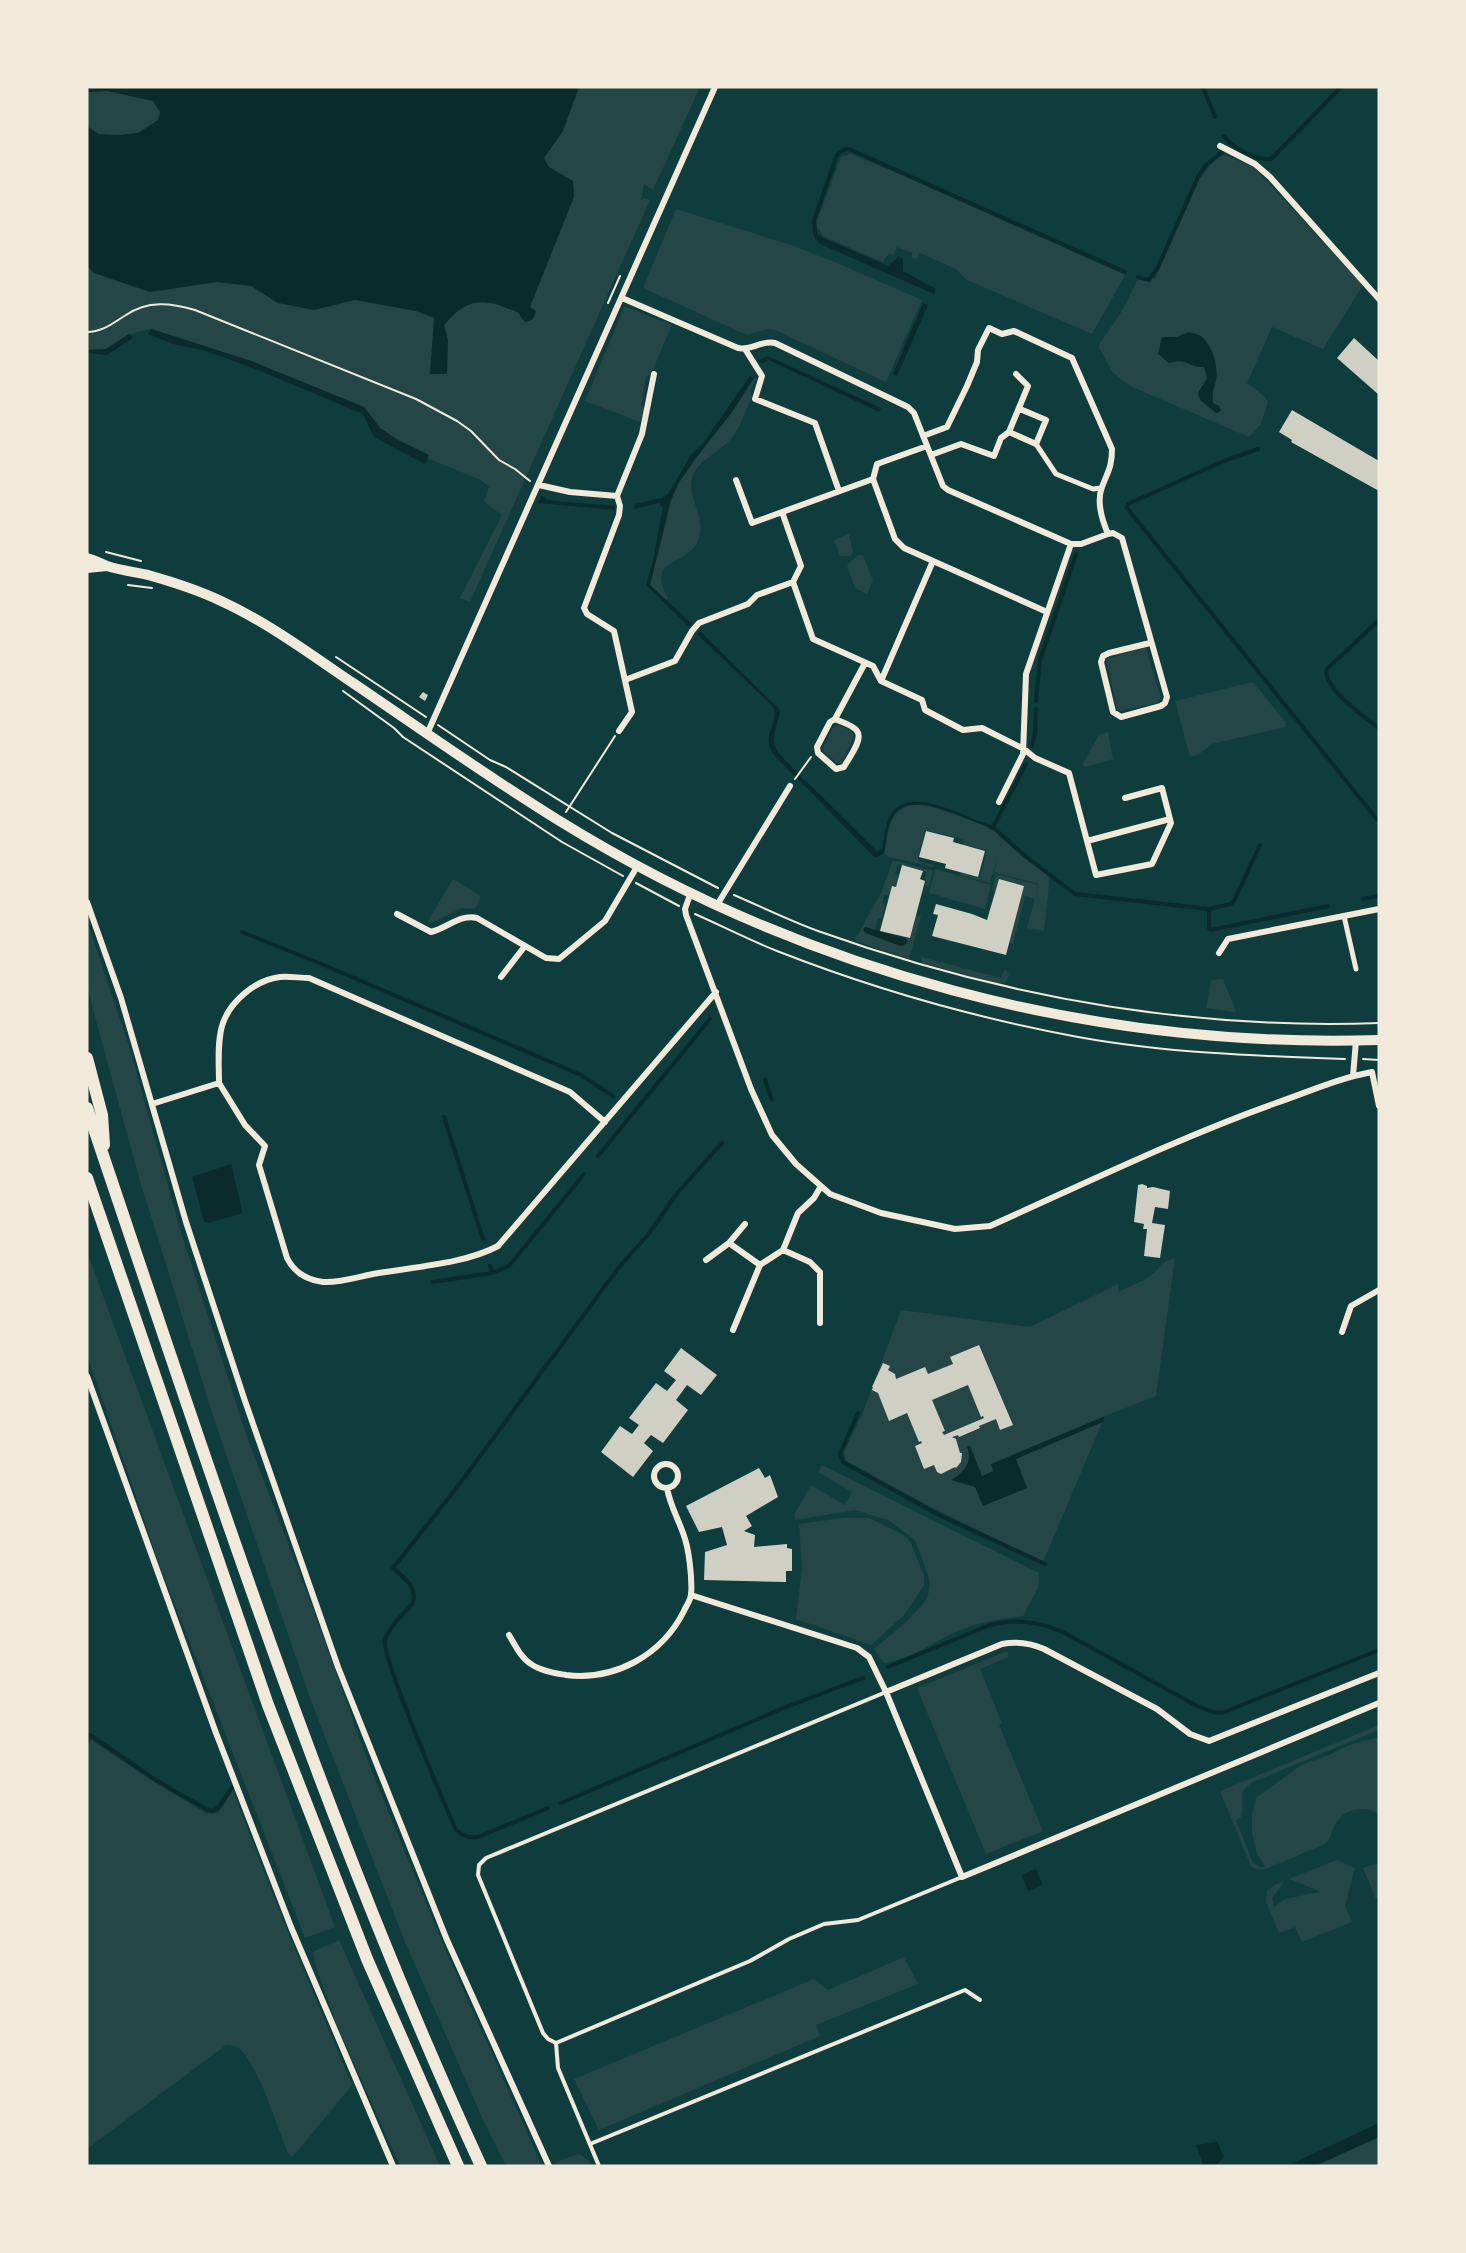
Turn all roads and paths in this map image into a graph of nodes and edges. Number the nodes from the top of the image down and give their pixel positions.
1 (715, 87) edge
2 (1221, 146) dead end
3 (622, 298) junction
4 (1379, 299) edge
5 (87, 332) edge
6 (745, 349) junction
7 (654, 374) dead end
8 (1016, 374) dead end
9 (1020, 409) junction
10 (1009, 432) junction
11 (923, 436) junction
12 (1036, 444) junction
13 (927, 446) junction
14 (931, 455) junction
15 (873, 479) junction
16 (736, 480) dead end
17 (530, 481) dead end
18 (539, 485) junction
19 (1101, 488) junction
20 (839, 491) junction
21 (617, 496) junction
22 (782, 512) junction
23 (1108, 534) junction
24 (1071, 543) junction
25 (87, 558) edge
26 (933, 561) junction
27 (107, 566) junction
28 (87, 568) edge
29 (793, 582) junction
30 (129, 585) dead end
31 (158, 589) dead end
32 (1047, 612) junction
33 (1150, 643) junction
34 (865, 663) junction
35 (625, 680) junction
36 (881, 681) junction
37 (336, 685) dead end
38 (389, 692) dead end
39 (835, 719) junction
40 (433, 721) junction
41 (619, 731) joint
42 (427, 734) junction
43 (817, 747) junction
44 (1024, 749) junction
45 (801, 772) dead end
46 (790, 786) dead end
47 (1125, 798) dead end
48 (999, 802) dead end
49 (569, 807) junction
50 (1170, 819) junction
51 (551, 834) dead end
52 (1087, 841) junction
53 (638, 866) junction
54 (726, 891) junction
55 (691, 892) junction
56 (87, 902) edge
57 (717, 905) junction
58 (1379, 909) edge
59 (398, 914) dead end
60 (1344, 916) junction
61 (525, 946) junction
62 (1219, 952) dead end
63 (1356, 969) dead end
64 (501, 977) dead end
65 (716, 992) junction
66 (1379, 1023) edge
67 (1379, 1040) edge
68 (1356, 1041) junction
69 (87, 1058) edge
70 (1354, 1059) junction
71 (1379, 1060) edge
72 (1353, 1076) junction
73 (219, 1083) junction
74 (152, 1104) junction
75 (1379, 1106) edge
76 (87, 1108) edge
77 (605, 1122) junction
78 (106, 1165) junction
79 (87, 1178) edge
80 (821, 1186) junction
81 (746, 1224) dead end
82 (729, 1243) junction
83 (783, 1250) junction
84 (706, 1260) dead end
85 (760, 1265) junction
86 (1379, 1290) edge
87 (820, 1323) dead end
88 (733, 1330) dead end
89 (1342, 1332) dead end
90 (87, 1376) edge
91 (667, 1488) dead end
92 (691, 1595) junction
93 (509, 1635) dead end
94 (1379, 1673) edge
95 (886, 1692) junction
96 (1379, 1703) edge
97 (962, 1877) junction
98 (980, 2000) dead end
99 (556, 2043) junction
100 (590, 2144) junction
101 (393, 2166) edge
102 (458, 2166) edge
103 (481, 2166) edge
104 (549, 2166) edge
105 (599, 2166) edge

1 - 3 street
2 - 4 street
3 - 6 street
3 - 18 street
5 - 17 path
6 - 11 street
6 - 20 street
7 - 21 street
8 - 9 street
9 - 10 street
9 - 12 street
10 - 12 street
10 - 14 street
11 - 13 street
11 - 19 street
12 - 19 street
13 - 14 street
13 - 15 street
14 - 24 street
15 - 20 street
15 - 26 street
16 - 22 street
18 - 21 street
18 - 40 street
19 - 23 street
20 - 22 street
21 - 35 street
22 - 29 street
23 - 24 street
23 - 33 street
24 - 32 street
25 - 27 main road
26 - 32 street
26 - 36 street
27 - 28 main road
27 - 42 main road
29 - 34 street
29 - 35 street
30 - 31 path
32 - 44 street
33 - 33 street
34 - 36 street
34 - 39 street
35 - 41 street
36 - 44 street
37 - 51 path
38 - 40 path
39 - 43 street
39 - 43 street
40 - 42 street
40 - 49 path
41 - 49 path
42 - 53 main road
43 - 45 path
44 - 48 street
44 - 52 street
46 - 54 street
47 - 50 street
49 - 54 path
50 - 52 street
50 - 52 street
53 - 55 main road
53 - 61 street
54 - 57 street
54 - 66 path
55 - 57 main road
55 - 65 street
56 - 74 street
57 - 68 main road
58 - 60 street
59 - 61 street
60 - 62 street
60 - 63 street
61 - 64 street
65 - 77 street
65 - 80 street
67 - 68 main road
68 - 70 street
69 - 78 highway
70 - 71 path
70 - 72 street
72 - 75 street
72 - 80 street
73 - 74 street
73 - 77 street
73 - 77 street
74 - 104 street
76 - 78 highway
78 - 103 highway
79 - 102 highway
80 - 83 street
81 - 82 street
82 - 84 street
82 - 85 street
83 - 85 street
83 - 87 street
85 - 88 street
86 - 89 street
90 - 101 street
91 - 92 street
92 - 93 street
92 - 95 street
94 - 95 street
95 - 97 street
95 - 99 lane
96 - 97 street
97 - 99 lane
98 - 100 lane
99 - 100 lane
100 - 105 lane

